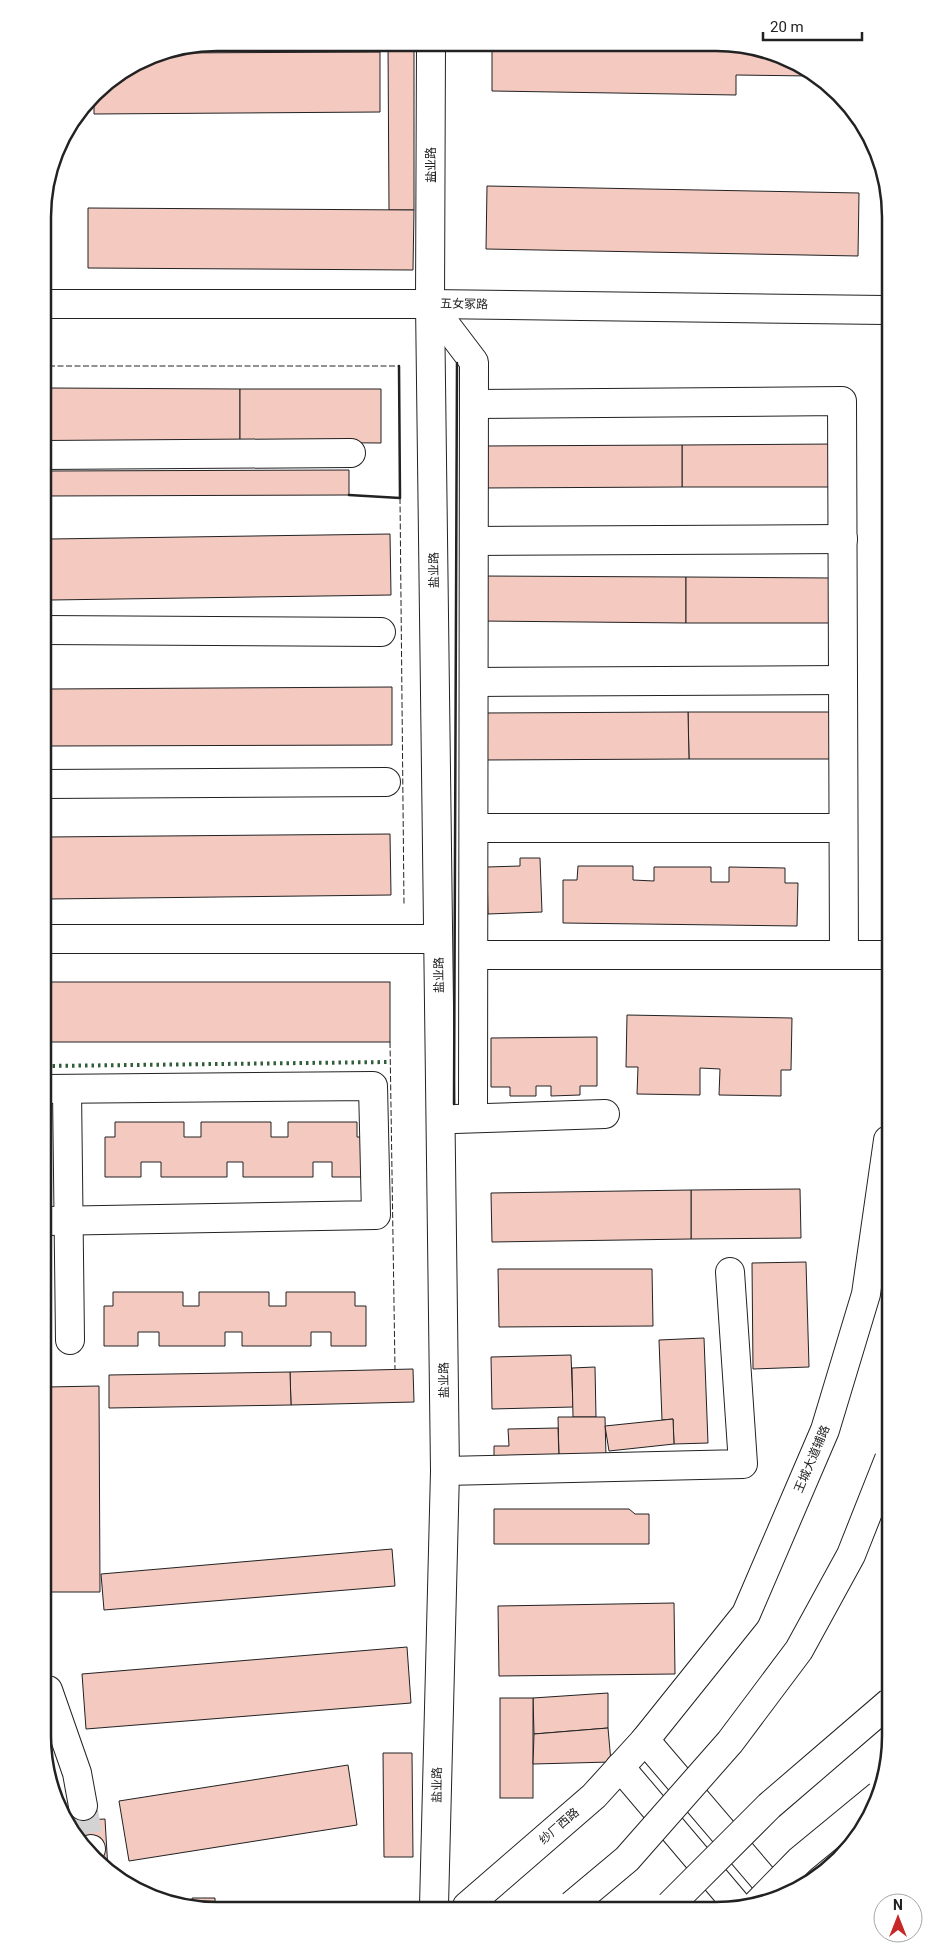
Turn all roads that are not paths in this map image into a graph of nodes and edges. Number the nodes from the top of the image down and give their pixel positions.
1 (431, 51) edge
2 (52, 304) edge
3 (430, 304) junction
4 (882, 310) edge
5 (474, 404) junction
6 (351, 453) dead end
7 (52, 455) edge
8 (843, 539) junction
9 (474, 541) junction
10 (52, 630) edge
11 (382, 632) dead end
12 (843, 680) junction
13 (474, 682) junction
14 (386, 782) dead end
15 (52, 784) edge
16 (474, 828) junction
17 (843, 828) junction
18 (52, 939) edge
19 (438, 939) junction
20 (474, 955) junction
21 (844, 955) junction
22 (882, 955) edge
23 (56, 1089) edge
24 (605, 1114) dead end
25 (473, 1118) junction
26 (441, 1119) junction
27 (881, 1186) edge
28 (57, 1220) edge
29 (730, 1272) dead end
30 (70, 1340) dead end
31 (445, 1471) junction
32 (881, 1479) edge
33 (51, 1699) edge
34 (881, 1710) edge
35 (644, 1740) junction
36 (620, 1767) junction
37 (83, 1806) tunnel mouth
38 (865, 1806) edge
39 (773, 1891) edge
40 (768, 1893) edge
41 (733, 1900) edge
42 (434, 1902) edge
43 (472, 1902) edge
44 (576, 1902) edge
45 (673, 1902) edge

1 - 3 main road, 盐业路
2 - 3 main road, 五女冢路
3 - 4 main road, 五女冢路
3 - 5 main road
3 - 19 main road, 盐业路
5 - 8 main road
5 - 9 main road
6 - 7 main road
8 - 9 main road
8 - 12 main road
9 - 13 main road
10 - 11 main road
12 - 13 main road
12 - 17 main road
13 - 16 main road
14 - 15 main road
16 - 17 main road
16 - 20 main road
17 - 21 main road
18 - 19 main road
19 - 26 main road, 盐业路
20 - 21 main road
20 - 25 main road
21 - 22 main road
23 - 28 main road
23 - 28 main road
24 - 25 main road
25 - 26 main road
26 - 31 main road, 盐业路
27 - 35 main road, 王城大道辅路
28 - 30 main road
29 - 31 main road
31 - 42 main road, 盐业路
32 - 44 main road, bridge
33 - 37 main road
34 - 45 main road, bridge
35 - 36 main road, 纱厂西路
35 - 39 main road
36 - 41 main road
36 - 43 main road, 纱厂西路
38 - 40 main road, bridge

